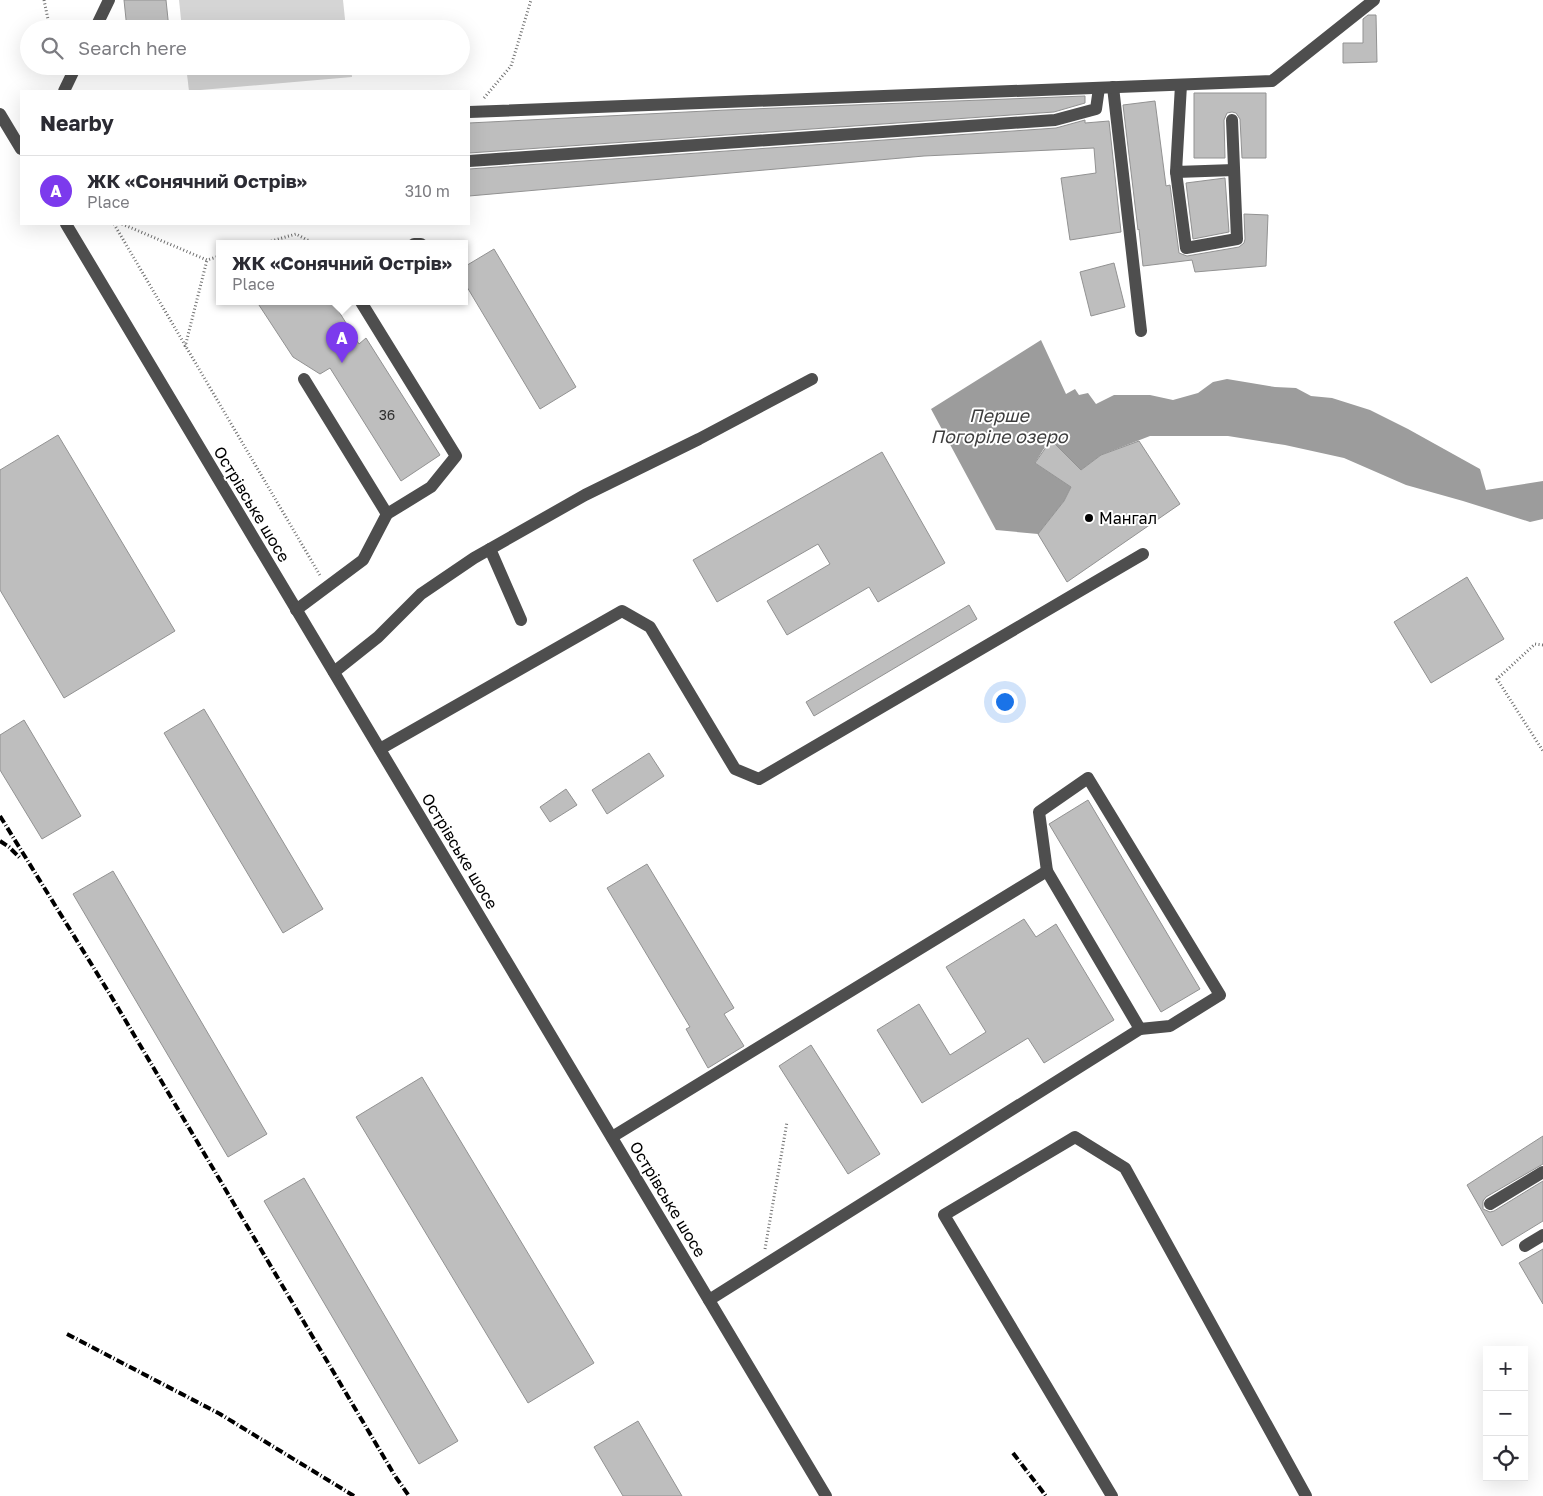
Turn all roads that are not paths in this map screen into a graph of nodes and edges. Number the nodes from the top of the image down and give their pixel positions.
1 (109, 0) edge
2 (1374, 0) edge
3 (99, 20) edge
4 (72, 75) edge
5 (1181, 85) junction
6 (1113, 87) junction
7 (1099, 88) junction
8 (64, 90) edge
9 (471, 112) edge
10 (0, 114) edge
11 (1232, 120) dead end
12 (20, 144) edge
13 (470, 161) edge
14 (1234, 170) junction
15 (1176, 172) junction
16 (67, 225) edge
17 (363, 305) edge
18 (1141, 331) dead end
19 (304, 379) dead end
20 (812, 379) dead end
21 (387, 514) junction
22 (490, 549) junction
23 (1143, 554) dead end
24 (296, 610) junction
25 (521, 620) dead end
26 (334, 672) junction
27 (380, 749) junction
28 (1047, 871) junction
29 (1140, 1029) junction
30 (612, 1137) junction
31 (1543, 1172) edge
32 (1490, 1204) dead end
33 (1543, 1235) edge
34 (1525, 1246) dead end
35 (709, 1300) junction
36 (826, 1496) edge
37 (1112, 1496) edge
38 (1306, 1496) edge

1 - 3 street
2 - 5 street
4 - 8 street
5 - 6 street
5 - 15 street
6 - 7 street
6 - 18 street
7 - 9 street
7 - 13 street
10 - 12 street
11 - 14 street
14 - 15 street
14 - 15 street
16 - 24 street, Острівське шосе
17 - 21 street
19 - 21 street
20 - 22 street
21 - 24 street
22 - 25 street
22 - 26 street
23 - 27 street
24 - 26 street, Острівське шосе
26 - 27 street, Острівське шосе
27 - 30 street, Острівське шосе
28 - 29 street
28 - 29 street
28 - 30 street
29 - 35 street
30 - 35 street, Острівське шосе
31 - 32 street
33 - 34 street
35 - 36 street, Острівське шосе
37 - 38 street

